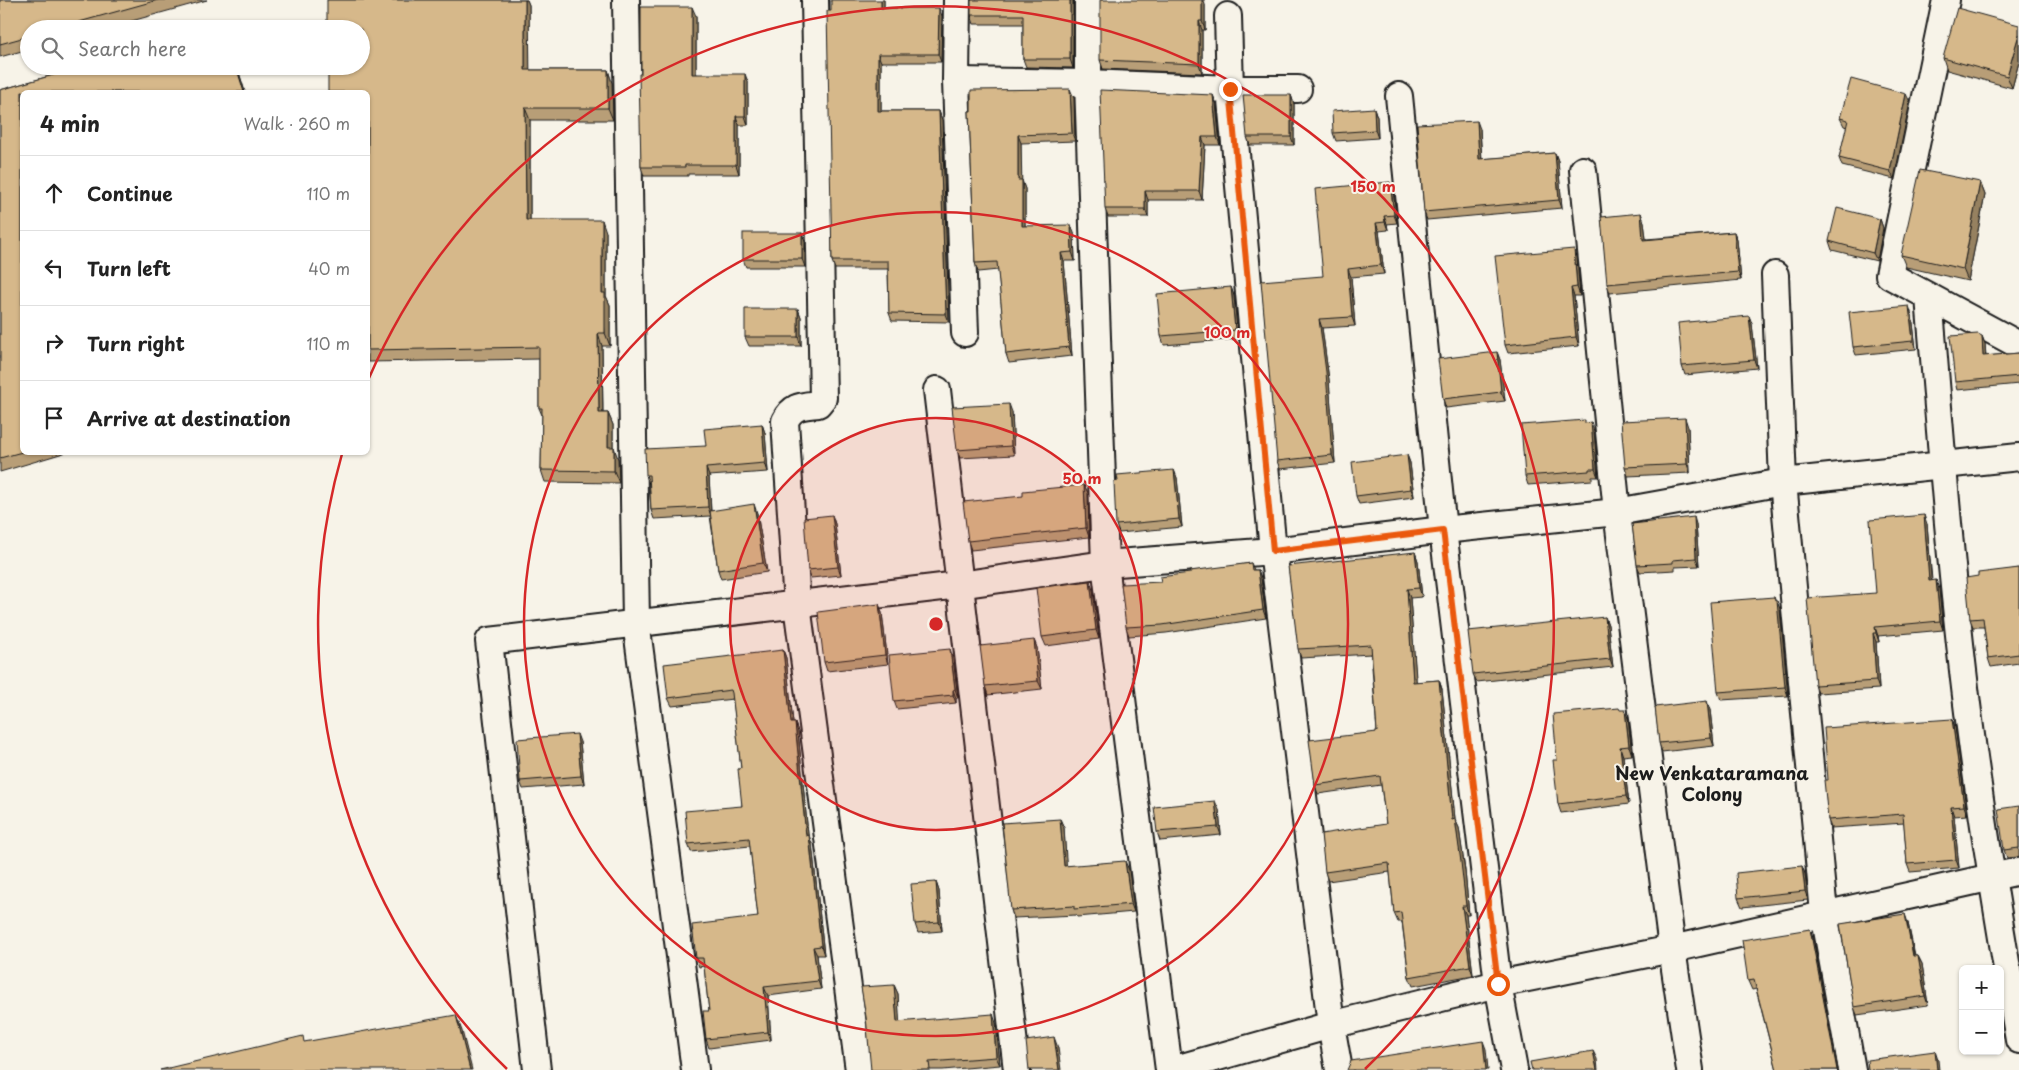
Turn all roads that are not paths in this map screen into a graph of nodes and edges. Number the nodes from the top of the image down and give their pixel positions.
1 (626, 0) edge
2 (815, 0) edge
3 (957, 0) edge
4 (1088, 0) edge
5 (1946, 0) edge
6 (1228, 16) dead end
7 (956, 81) junction
8 (1088, 83) junction
9 (1230, 89) junction
10 (1298, 90) dead end
11 (1399, 96) dead end
12 (1583, 170) dead end
13 (1775, 275) dead end
14 (1929, 297) junction
15 (964, 332) dead end
16 (2019, 344) edge
17 (937, 390) dead end
18 (2019, 457) edge
19 (1943, 464) junction
20 (1783, 482) junction
21 (1617, 512) junction
22 (1443, 530) junction
23 (1273, 551) junction
24 (1105, 564) junction
25 (959, 585) junction
26 (797, 605) junction
27 (636, 622) junction
28 (2019, 871) edge
29 (1992, 878) junction
30 (1824, 913) junction
31 (1672, 949) junction
32 (1498, 984) junction
33 (1331, 1025) junction
34 (2019, 1040) edge
35 (537, 1070) edge
36 (695, 1070) edge
37 (859, 1070) edge
38 (1017, 1070) edge
39 (1170, 1070) edge
40 (1339, 1070) edge
41 (1514, 1070) edge
42 (1690, 1070) edge
43 (1852, 1070) edge

1 - 27 street
2 - 26 street
3 - 7 street
4 - 8 street
5 - 14 street
6 - 9 street
7 - 8 street
7 - 15 street
8 - 9 street
8 - 24 street
9 - 10 street
9 - 23 street
11 - 22 street
12 - 21 street
13 - 20 street
14 - 16 street
14 - 19 street
17 - 25 street
18 - 19 street
19 - 20 street
19 - 29 street
20 - 21 street
20 - 30 street
21 - 22 street
21 - 31 street
22 - 23 street
22 - 32 street
23 - 24 street
23 - 33 street
24 - 25 street
24 - 39 street
25 - 26 street
25 - 38 street
26 - 27 street
26 - 37 street
27 - 35 street
27 - 36 street
28 - 29 street
29 - 30 street
29 - 34 street
30 - 31 street
30 - 43 street
31 - 32 street
31 - 42 street
32 - 33 street
32 - 41 street
33 - 39 street
33 - 40 street

